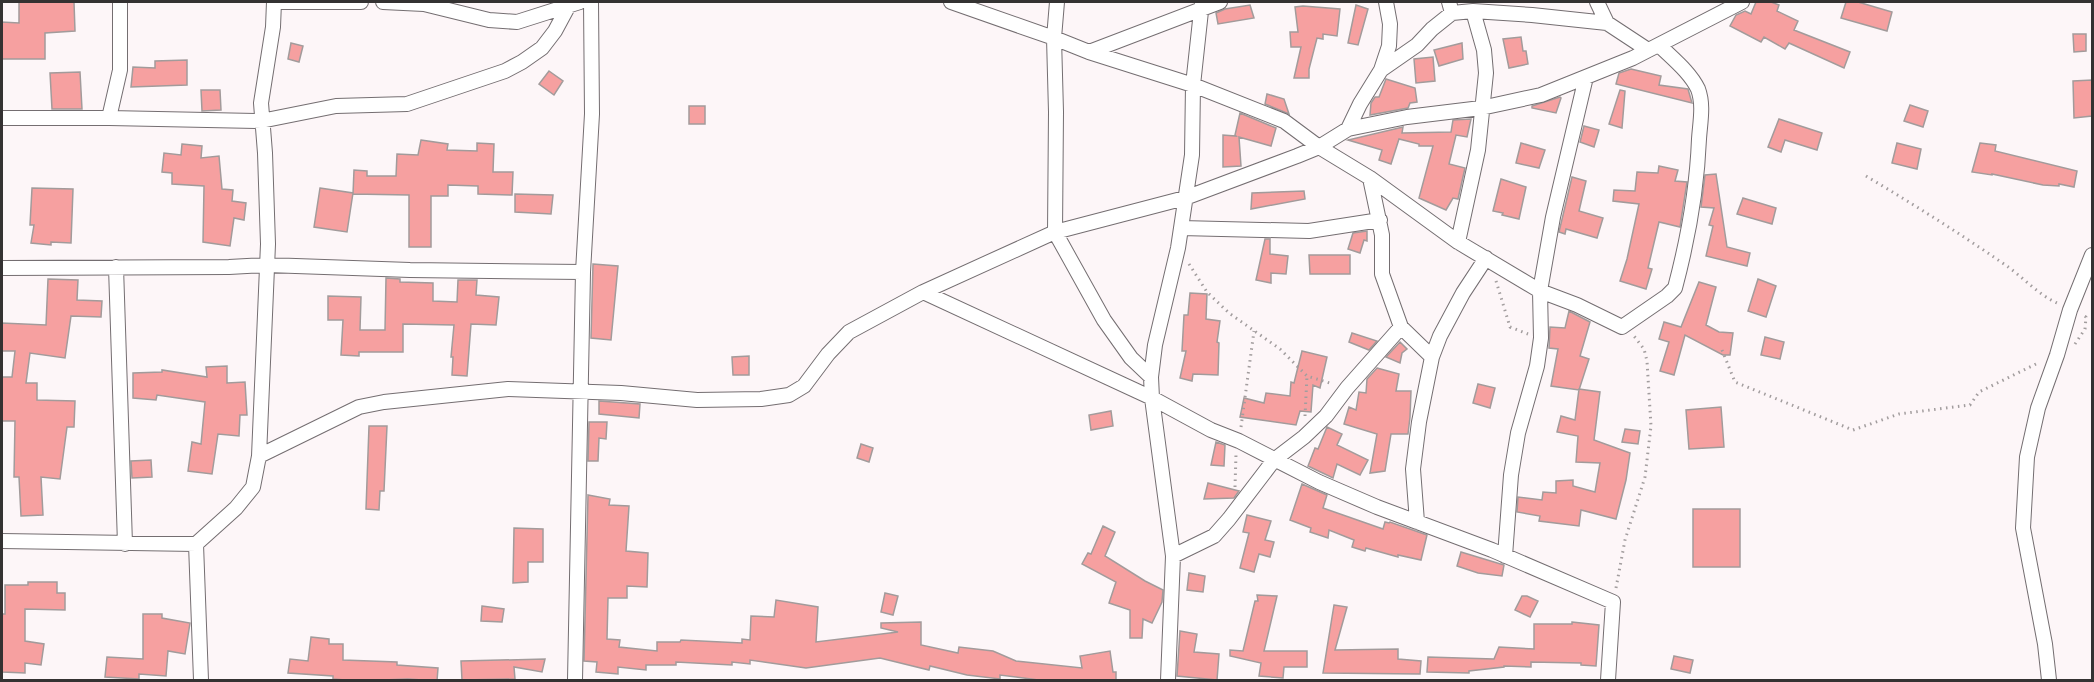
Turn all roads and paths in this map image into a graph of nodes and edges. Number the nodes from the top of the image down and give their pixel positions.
1 (120, 2) edge
2 (274, 2) edge
3 (361, 2) edge
4 (383, 2) edge
5 (591, 2) edge
6 (951, 2) edge
7 (1057, 2) edge
8 (1220, 2) edge
9 (1386, 2) edge
10 (1597, 2) edge
11 (1742, 2) edge
12 (424, 3) edge
13 (575, 3) edge
14 (1201, 5) edge
15 (1451, 7) edge
16 (1473, 11) junction
17 (1606, 23) junction
18 (1054, 38) junction
19 (1654, 47) junction
20 (1089, 52) junction
21 (1381, 70) junction
22 (1586, 76) junction
23 (1193, 85) junction
24 (1481, 108) junction
25 (2, 118) edge
26 (109, 118) junction
27 (261, 121) junction
28 (1348, 129) junction
29 (1319, 147) junction
30 (1866, 176) dead end
31 (1370, 178) junction
32 (1185, 198) junction
33 (1380, 220) junction
34 (1181, 228) junction
35 (1055, 232) junction
36 (1458, 243) junction
37 (1178, 248) junction
38 (2092, 255) edge
39 (1488, 260) junction
40 (267, 265) junction
41 (116, 267) junction
42 (2, 268) edge
43 (583, 272) junction
44 (1540, 291) junction
45 (923, 292) junction
46 (2070, 309) junction
47 (1401, 327) junction
48 (1622, 327) junction
49 (1254, 331) junction
50 (1541, 338) junction
51 (1722, 350) dead end
52 (2057, 355) junction
53 (1432, 357) junction
54 (1307, 376) junction
55 (1150, 377) junction
56 (1347, 388) junction
57 (581, 391) junction
58 (1152, 398) junction
59 (1304, 437) junction
60 (1239, 441) junction
61 (259, 456) junction
62 (1274, 460) junction
63 (1235, 509) junction
64 (1417, 522) junction
65 (2, 541) edge
66 (124, 544) junction
67 (196, 544) junction
68 (1173, 556) junction
69 (1504, 556) junction
70 (1613, 602) junction
71 (201, 681) edge
72 (575, 681) edge
73 (1168, 681) edge
74 (1608, 681) edge
75 (2049, 681) edge

1 - 26 street
2 - 3 street
2 - 27 street
4 - 12 street
5 - 43 street
6 - 18 street
7 - 18 street
8 - 14 street
9 - 21 street
10 - 17 street
11 - 19 street
12 - 13 street
13 - 27 street
14 - 20 street
14 - 23 street
15 - 16 street
15 - 21 street
16 - 17 street
16 - 24 street
17 - 19 street
18 - 20 street
18 - 35 street
19 - 22 street
19 - 48 street
20 - 23 street
21 - 28 street
22 - 24 street
22 - 44 street
23 - 29 street
23 - 32 street
24 - 28 street
24 - 36 street
25 - 26 street
26 - 27 street
27 - 40 street
28 - 29 street
29 - 31 street
29 - 32 street
30 - 46 path
31 - 33 street
31 - 36 street
32 - 34 street
32 - 35 street
33 - 34 street
33 - 47 street
34 - 37 street
35 - 45 street
35 - 55 street
36 - 39 street
37 - 49 path
37 - 55 street
38 - 46 street
39 - 44 street
39 - 50 path
39 - 53 street
40 - 41 street
40 - 43 street
40 - 61 street
41 - 42 street
41 - 66 street
43 - 57 street
44 - 48 street
44 - 50 street
45 - 57 street
45 - 58 street
46 - 52 street
46 - 52 path
47 - 53 street
47 - 56 street
48 - 70 path
49 - 54 path
49 - 60 path
50 - 69 street
51 - 52 path
52 - 75 street
53 - 64 street
54 - 56 path
54 - 59 path
55 - 58 street
56 - 59 street
57 - 61 street
57 - 72 street
58 - 60 street
58 - 68 street
59 - 62 street
60 - 62 street
60 - 63 path
61 - 67 street
62 - 63 street
62 - 64 street
63 - 68 street
64 - 69 street
65 - 66 street
66 - 67 street
67 - 71 street
68 - 73 street
69 - 70 street
70 - 74 street

